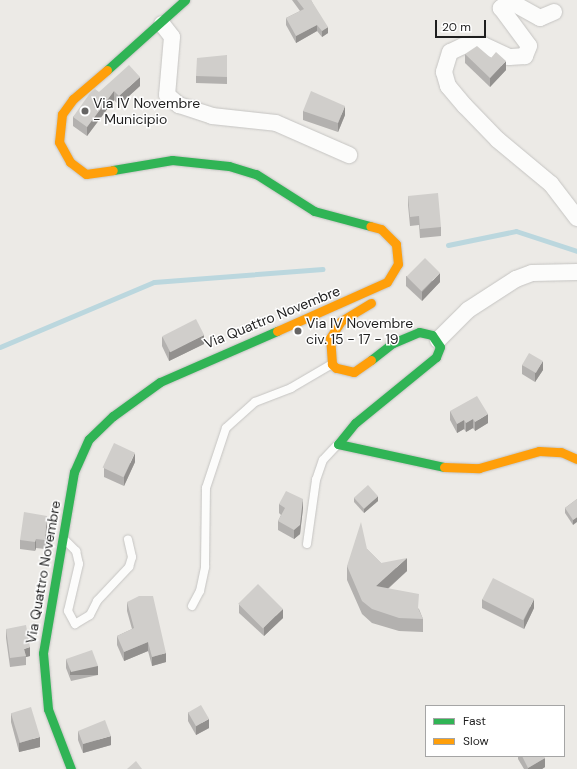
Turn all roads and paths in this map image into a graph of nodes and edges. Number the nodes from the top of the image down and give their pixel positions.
1 (185, 0) edge
2 (554, 12) dead end
3 (162, 24) junction
4 (349, 155) dead end
5 (577, 218) edge
6 (577, 272) edge
7 (382, 284) junction
8 (438, 340) junction
9 (332, 364) junction
10 (338, 444) junction
11 (577, 459) edge
12 (62, 539) junction
13 (128, 539) dead end
14 (307, 544) dead end
15 (192, 606) dead end
16 (71, 769) edge

1 - 3 main road, Via Quattro Novembre
2 - 5 street
3 - 4 street
3 - 7 main road, Via Quattro Novembre
6 - 8 street
7 - 9 main road
7 - 12 main road, Via Quattro Novembre
8 - 9 main road
8 - 10 main road
9 - 15 lane
10 - 11 main road
10 - 14 lane
12 - 13 lane
12 - 16 main road, Via Quattro Novembre

